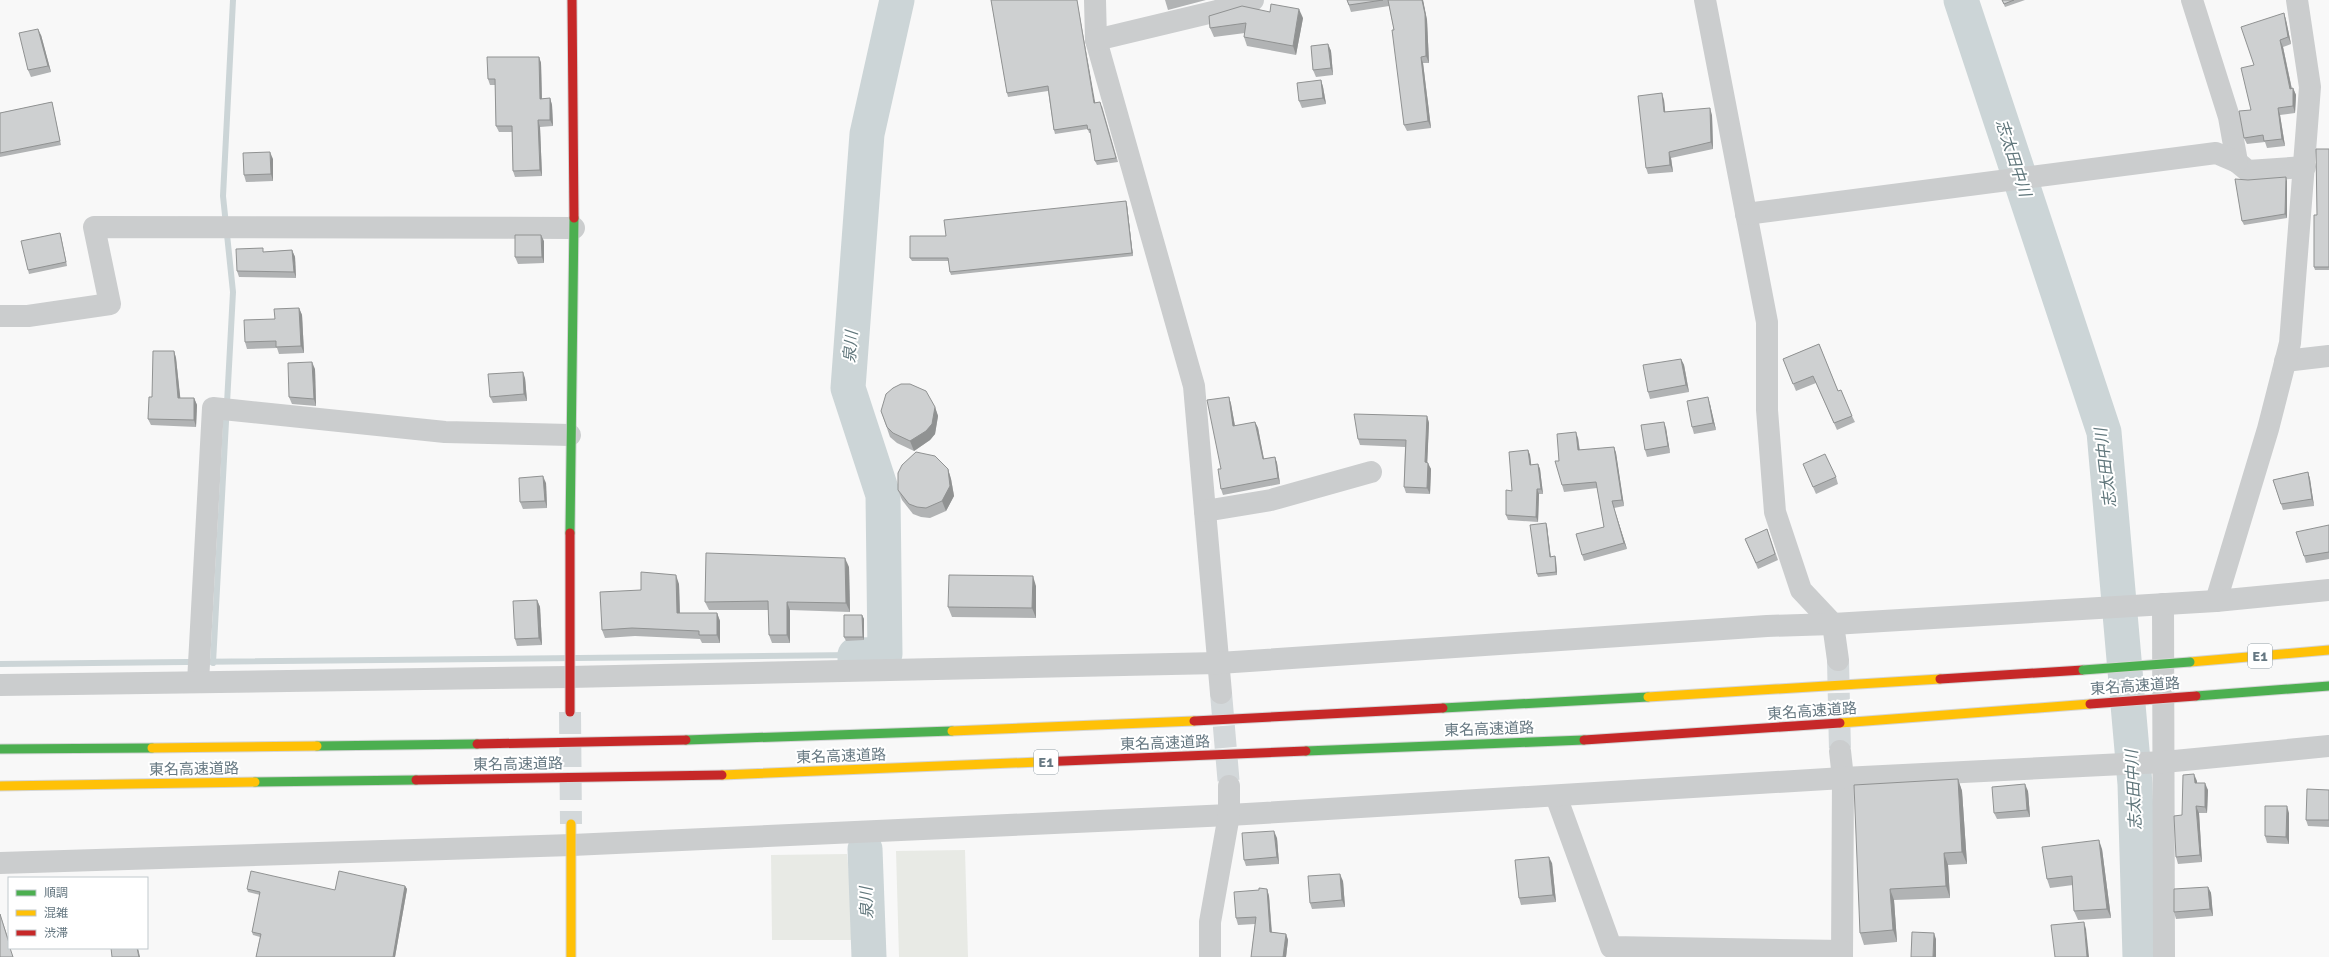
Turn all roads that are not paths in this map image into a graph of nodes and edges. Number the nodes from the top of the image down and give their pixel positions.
1 (572, 0) edge
2 (1095, 0) edge
3 (1253, 0) edge
4 (1705, 0) edge
5 (2192, 0) edge
6 (2297, 0) edge
7 (1096, 40) junction
8 (2237, 162) junction
9 (2305, 167) junction
10 (1746, 214) junction
11 (574, 228) junction
12 (0, 316) edge
13 (2329, 356) edge
14 (2285, 361) junction
15 (570, 435) junction
16 (1371, 472) dead end
17 (1205, 511) junction
18 (2329, 590) edge
19 (2216, 601) junction
20 (2163, 604) junction
21 (1832, 624) junction
22 (2329, 650) edge
23 (1838, 660) tunnel mouth
24 (1219, 663) junction
25 (569, 673) junction
26 (198, 682) junction
27 (0, 685) edge
28 (2329, 686) edge
29 (1222, 693) tunnel mouth
30 (570, 712) tunnel mouth
31 (2329, 746) edge
32 (0, 749) edge
33 (1840, 751) tunnel mouth
34 (2164, 762) junction
35 (1843, 778) junction
36 (0, 786) edge
37 (1229, 786) tunnel mouth
38 (1556, 796) junction
39 (1229, 816) junction
40 (572, 835) junction
41 (0, 863) edge
42 (1842, 954) edge
43 (571, 957) edge
44 (1210, 957) edge
45 (2164, 957) edge

1 - 11 main road
2 - 7 street
3 - 7 street
4 - 10 street
5 - 8 street
6 - 9 street
7 - 17 street
8 - 9 street
8 - 10 street
9 - 14 street
10 - 21 street
11 - 12 street
11 - 15 main road
13 - 14 street
14 - 19 street
15 - 25 main road
15 - 26 street
16 - 17 street
17 - 24 street
18 - 19 street
19 - 20 street
20 - 21 street
20 - 34 street
21 - 23 street
21 - 24 street
22 - 32 main road, 東名高速道路 / E1, bridge
24 - 25 street
24 - 29 street
25 - 26 street
25 - 30 main road
26 - 27 street
28 - 36 main road, 東名高速道路 / E1, bridge
31 - 34 street
33 - 35 street
34 - 35 street
34 - 45 street
35 - 38 street
35 - 42 street
37 - 39 street
38 - 39 street
38 - 42 street
39 - 40 street
39 - 44 street
40 - 41 street
40 - 43 main road

